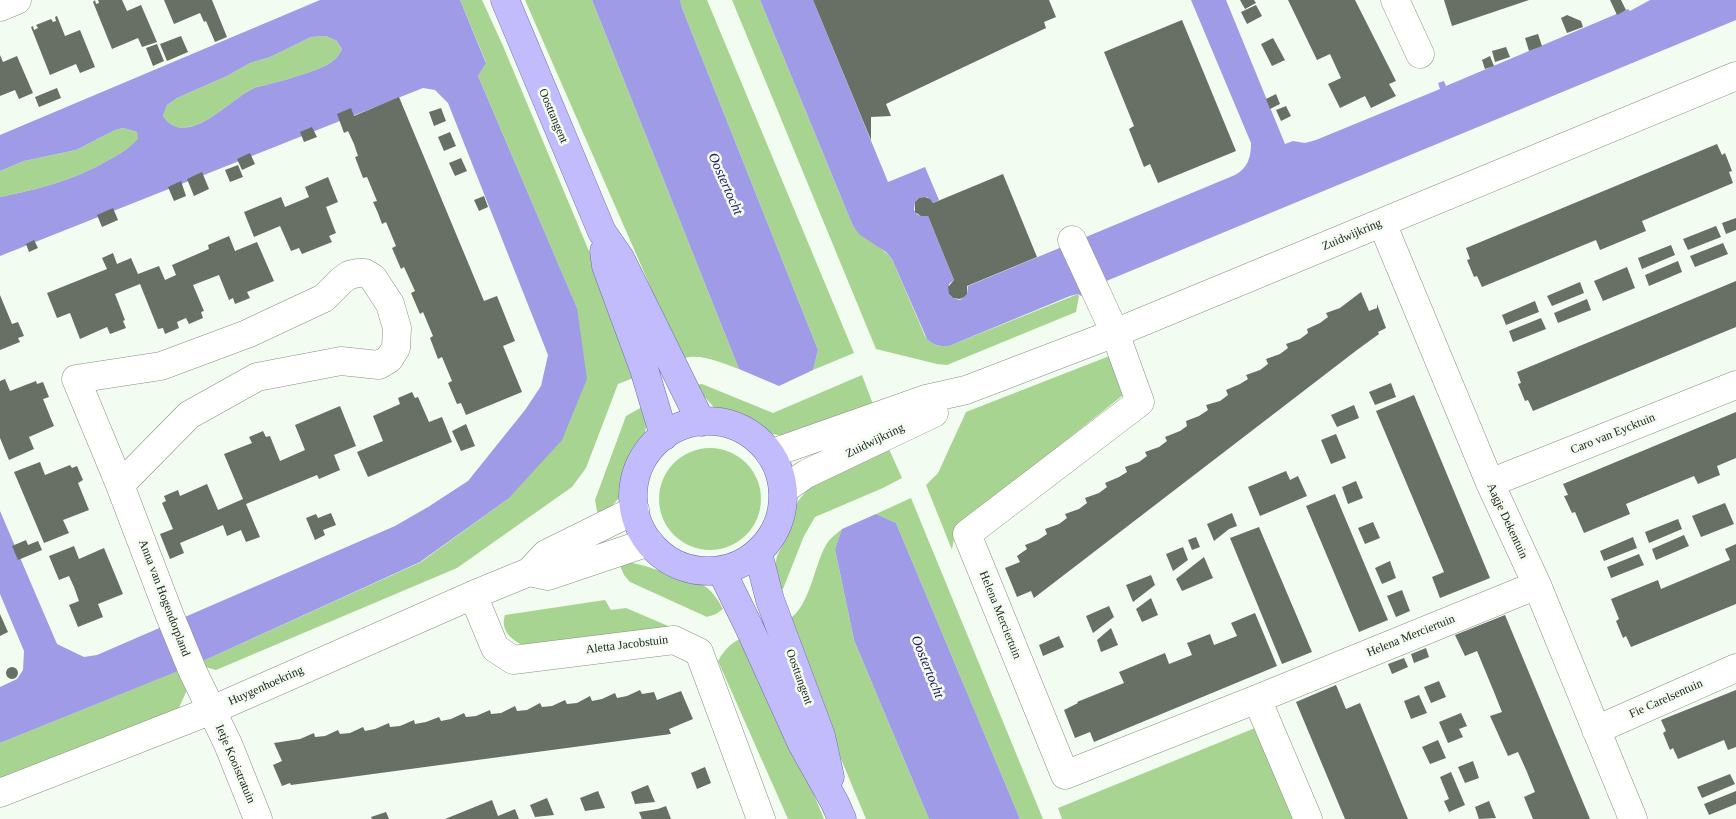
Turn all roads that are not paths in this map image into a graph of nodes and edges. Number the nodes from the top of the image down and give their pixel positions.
1 (17, 0) edge
2 (505, 0) edge
3 (1395, 0) edge
4 (0, 7) edge
5 (1420, 54) dead end
6 (1736, 76) edge
7 (1382, 223) junction
8 (602, 232) junction
9 (1072, 240) dead end
10 (1115, 333) junction
11 (1736, 385) edge
12 (701, 422) junction
13 (860, 435) junction
14 (664, 436) junction
15 (770, 454) junction
16 (1490, 483) junction
17 (120, 485) junction
18 (783, 490) junction
19 (635, 510) junction
20 (649, 542) junction
21 (758, 552) junction
22 (721, 570) junction
23 (529, 572) junction
24 (1537, 585) junction
25 (473, 595) junction
26 (1736, 668) edge
27 (1257, 699) junction
28 (212, 710) junction
29 (1596, 730) junction
30 (0, 794) edge
31 (838, 811) edge
32 (258, 819) edge
33 (761, 819) edge
34 (1308, 819) edge
35 (1633, 819) edge

1 - 4 street
2 - 8 main road, Oosttangent
3 - 5 street
6 - 7 street, Zuidwijkring
7 - 10 street, Zuidwijkring
7 - 16 street, Aagje Dekentuin
8 - 12 main road, Oosttangent
8 - 14 main road, Oosttangent
9 - 10 street
10 - 13 street, Zuidwijkring
10 - 27 street, Helena Merciertuin
11 - 16 street, Caro van Eycktuin
12 - 14 main road
12 - 15 main road
13 - 15 street, Zuidwijkring
13 - 18 street, Zuidwijkring
14 - 19 main road
15 - 18 main road
16 - 24 street, Aagje Dekentuin
17 - 17 street, Anna van Hogendorpland
17 - 28 street, Anna van Hogendorpland
18 - 21 main road
19 - 20 main road
19 - 23 street, Huygenhoekring
20 - 22 main road
20 - 23 street, Huygenhoekring
21 - 22 main road
21 - 31 main road, Oosttangent
22 - 31 main road, Oosttangent
23 - 25 street, Huygenhoekring
24 - 27 street, Helena Merciertuin
24 - 29 street, Aagje Dekentuin
25 - 28 street, Huygenhoekring
25 - 33 street, Aletta Jacobstuin
26 - 29 street, Fie Carelsentuin
27 - 34 street
28 - 30 street, Huygenhoekring
28 - 32 street, Ietje Kooistratuin
29 - 35 street, Aagje Dekentuin

